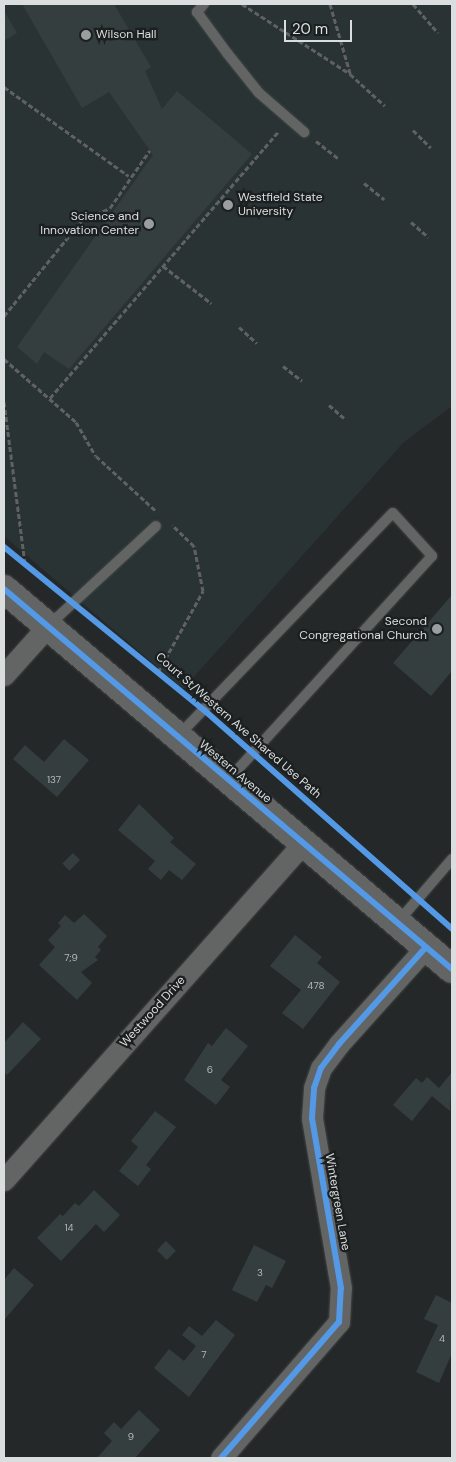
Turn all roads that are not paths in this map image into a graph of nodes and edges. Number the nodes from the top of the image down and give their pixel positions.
1 (204, 4) edge
2 (304, 132) road end
3 (160, 522) road end
4 (4, 590) edge
5 (47, 627) junction
6 (4, 676) edge
7 (177, 737) junction
8 (228, 781) junction
9 (302, 844) junction
10 (452, 859) edge
11 (397, 923) junction
12 (426, 947) junction
13 (452, 969) edge
14 (4, 1180) edge
15 (221, 1458) edge

1 - 2 lane
3 - 5 lane
4 - 5 main road, Western Avenue
5 - 6 street
5 - 7 main road, Western Avenue
7 - 8 main road, Western Avenue
7 - 8 lane
8 - 9 main road, Western Avenue
9 - 11 main road, Western Avenue
9 - 14 street, Westwood Drive
10 - 11 lane
11 - 12 main road, Western Avenue
12 - 13 main road, Western Avenue
12 - 15 street, Wintergreen Lane

